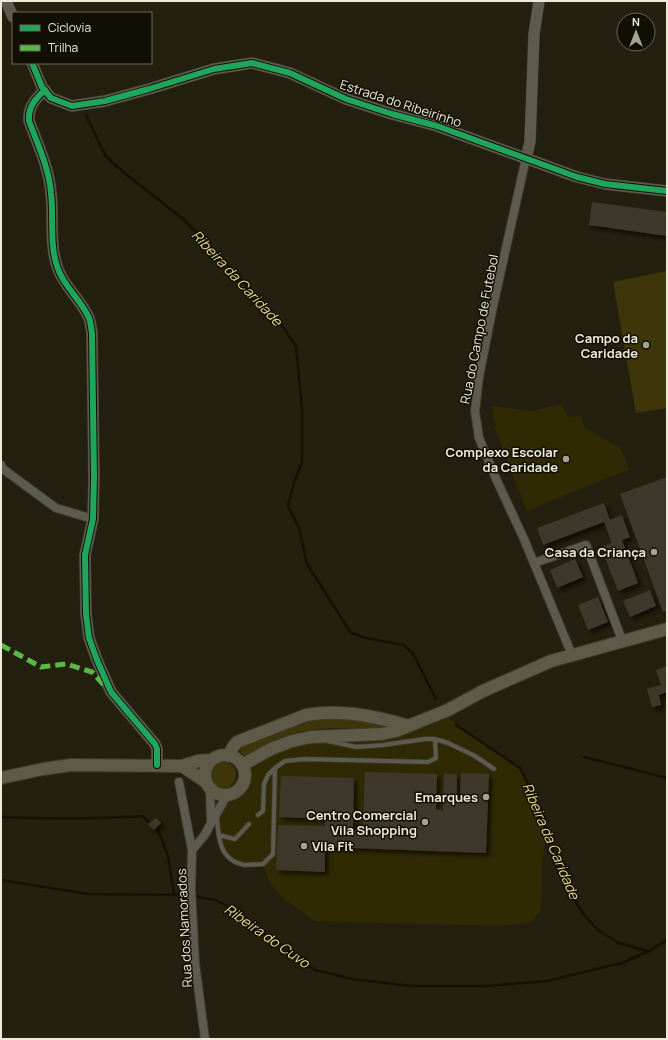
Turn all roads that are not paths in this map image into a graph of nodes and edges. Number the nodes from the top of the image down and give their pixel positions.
1 (6, 1) edge
2 (539, 1) edge
3 (12, 15) edge
4 (32, 64) edge
5 (45, 90) junction
6 (526, 158) junction
7 (667, 191) edge
8 (1, 466) edge
9 (93, 519) junction
10 (534, 563) junction
11 (667, 628) edge
12 (622, 640) junction
13 (572, 655) junction
14 (409, 726) junction
15 (310, 737) junction
16 (435, 739) junction
17 (229, 756) junction
18 (211, 760) junction
19 (158, 765) junction
20 (242, 765) junction
21 (182, 766) junction
22 (275, 768) junction
23 (494, 769) dead end
24 (1, 778) edge
25 (179, 782) dead end
26 (208, 786) junction
27 (227, 795) junction
28 (217, 812) junction
29 (258, 816) dead end
30 (211, 821) junction
31 (249, 824) dead end
32 (218, 835) junction
33 (192, 850) junction
34 (205, 1039) edge

1 - 3 street
2 - 6 street
4 - 5 street, Estrada do Ribeirinho
5 - 6 street, Estrada do Ribeirinho
5 - 9 street
6 - 7 street, Estrada do Ribeirinho
6 - 10 street, Rua do Campo de Futebol
8 - 9 street
9 - 19 street
10 - 12 street
10 - 13 street, Rua do Campo de Futebol
11 - 12 main road
12 - 13 main road
13 - 14 main road
14 - 15 main road
14 - 17 main road
15 - 16 lane
15 - 20 main road
16 - 22 lane
16 - 23 lane
17 - 18 main road
17 - 20 main road
18 - 21 main road
18 - 26 main road
19 - 21 main road
19 - 24 main road
20 - 27 main road
21 - 26 main road
22 - 29 lane
22 - 32 lane
25 - 33 street
26 - 27 main road
26 - 30 street
27 - 28 street, Rua dos Namorados
28 - 30 street, Rua dos Namorados
28 - 32 lane
30 - 33 street, Rua dos Namorados
31 - 32 lane
33 - 34 street, Rua dos Namorados

